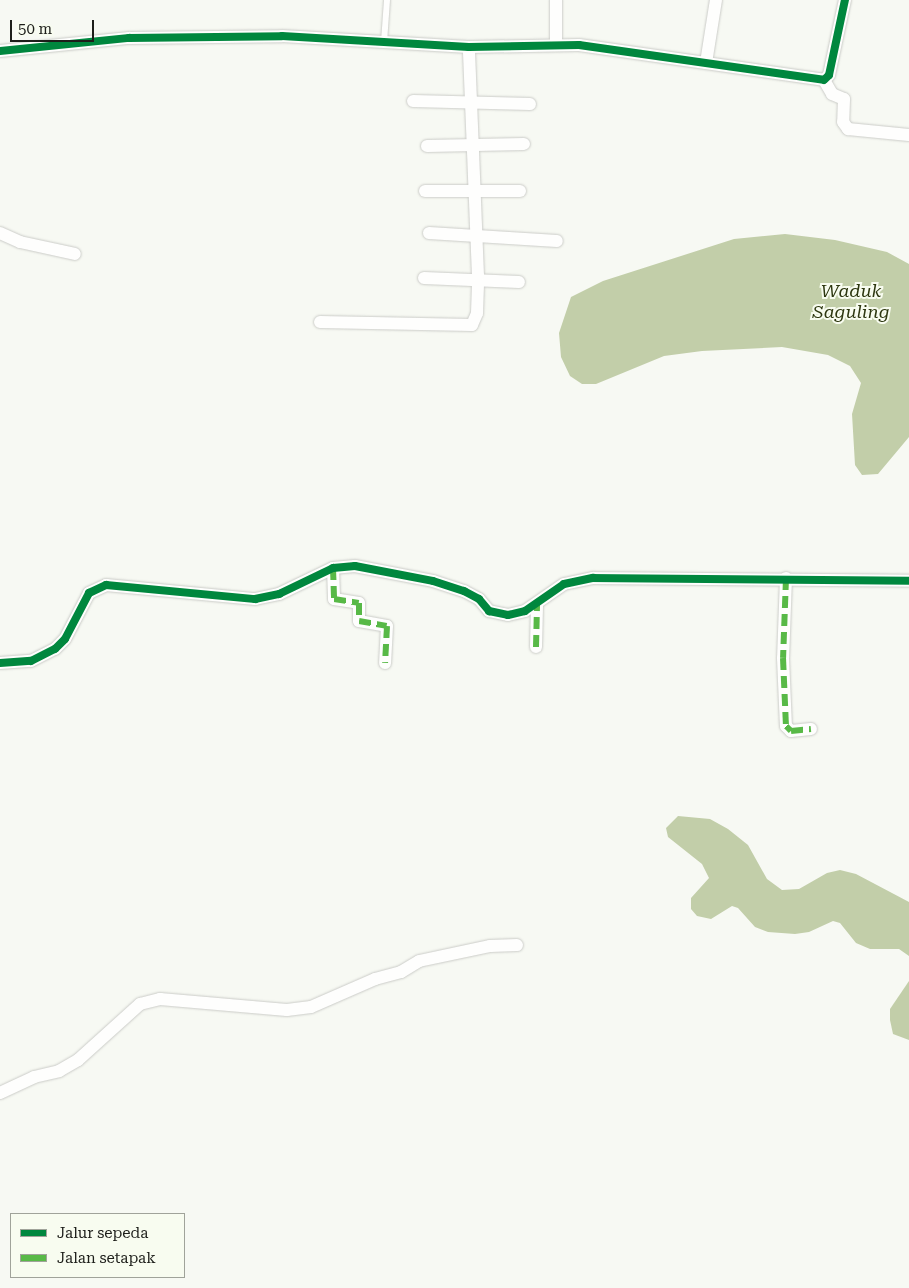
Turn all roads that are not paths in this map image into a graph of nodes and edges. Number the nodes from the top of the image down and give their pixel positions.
1 (387, 0) edge
2 (556, 0) edge
3 (716, 0) edge
4 (845, 0) edge
5 (384, 42) junction
6 (556, 45) junction
7 (469, 47) junction
8 (0, 51) edge
9 (706, 63) junction
10 (824, 80) junction
11 (413, 100) dead end
12 (469, 103) junction
13 (530, 104) dead end
14 (909, 135) edge
15 (524, 144) dead end
16 (474, 145) junction
17 (427, 146) dead end
18 (475, 190) junction
19 (425, 191) dead end
20 (520, 191) dead end
21 (0, 233) edge
22 (429, 233) dead end
23 (476, 235) junction
24 (558, 241) dead end
25 (75, 254) dead end
26 (424, 278) dead end
27 (478, 280) junction
28 (520, 282) dead end
29 (320, 322) dead end
30 (333, 568) junction
31 (786, 578) junction
32 (909, 581) edge
33 (537, 605) junction
34 (536, 647) dead end
35 (0, 663) edge
36 (385, 664) dead end
37 (811, 729) dead end
38 (517, 945) dead end
39 (0, 1093) edge

1 - 5 lane
2 - 6 street
3 - 9 street
4 - 10 street
5 - 7 street
5 - 8 street
6 - 7 street
6 - 9 street
7 - 12 street
9 - 10 street
10 - 14 street
11 - 12 street
12 - 13 street
12 - 16 street
15 - 16 street
16 - 17 street
16 - 18 street
18 - 19 street
18 - 20 street
18 - 23 street
21 - 25 street
22 - 23 street
23 - 24 street
23 - 27 street
26 - 27 street
27 - 28 street
27 - 29 street
30 - 33 street
30 - 35 street
30 - 36 street
31 - 32 street
31 - 33 street
31 - 37 street
33 - 34 street
38 - 39 street

